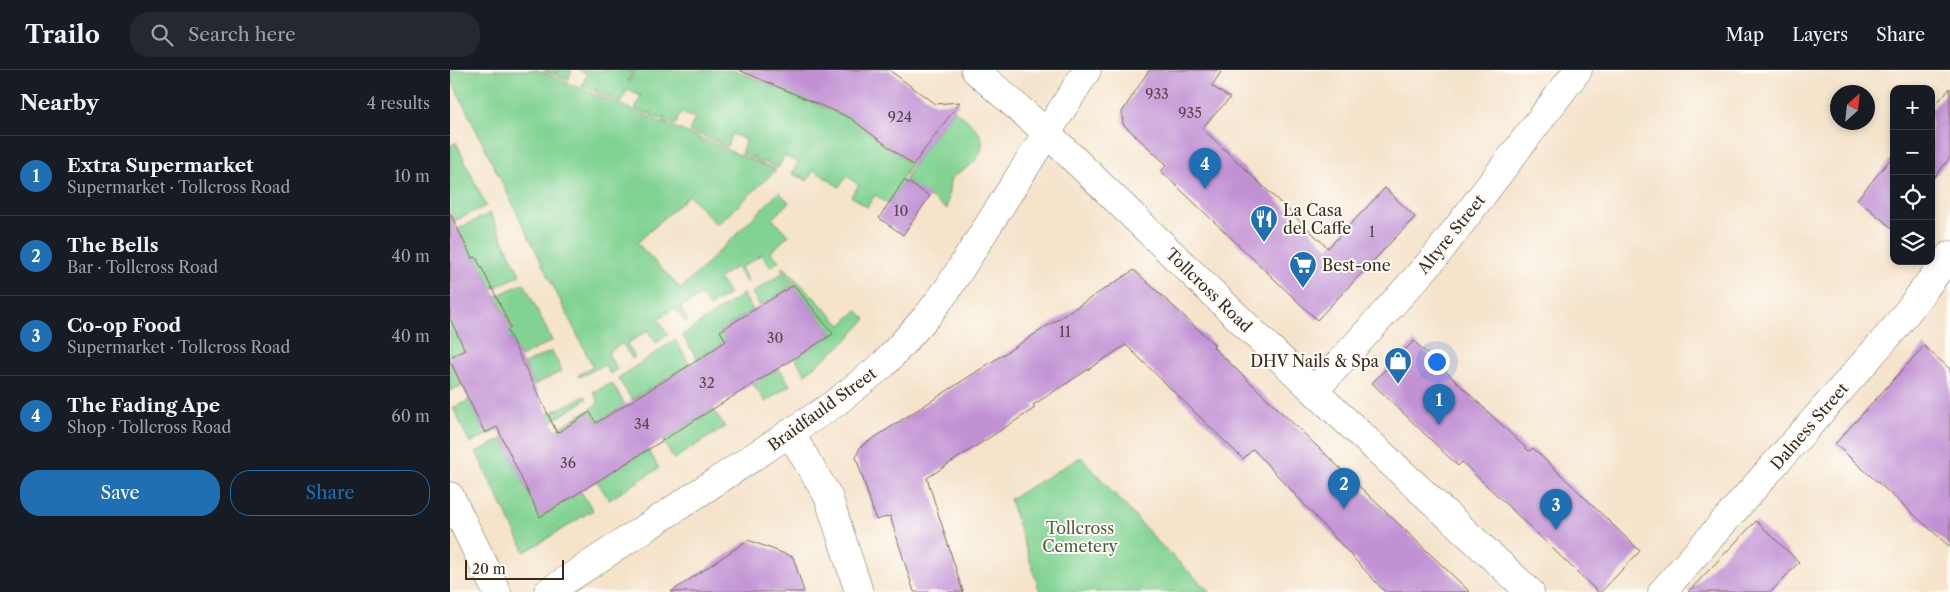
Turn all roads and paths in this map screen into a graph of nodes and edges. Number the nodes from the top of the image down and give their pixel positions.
1 (975, 70) edge
2 (1087, 70) edge
3 (1578, 70) edge
4 (1048, 134) junction
5 (1950, 255) edge
6 (1314, 391) junction
7 (790, 433) junction
8 (450, 496) edge
9 (497, 592) edge
10 (548, 592) edge
11 (859, 592) edge
12 (1530, 592) edge
13 (1662, 592) edge

1 - 4 street, Tollcross Road
2 - 4 street, Braidfauld Street
3 - 6 street, Altyre Street
4 - 6 street, Tollcross Road
4 - 7 street, Braidfauld Street
5 - 13 street, Dalness Street
6 - 12 street, Tollcross Road
7 - 10 street, Braidfauld Street
7 - 11 street
8 - 9 street

